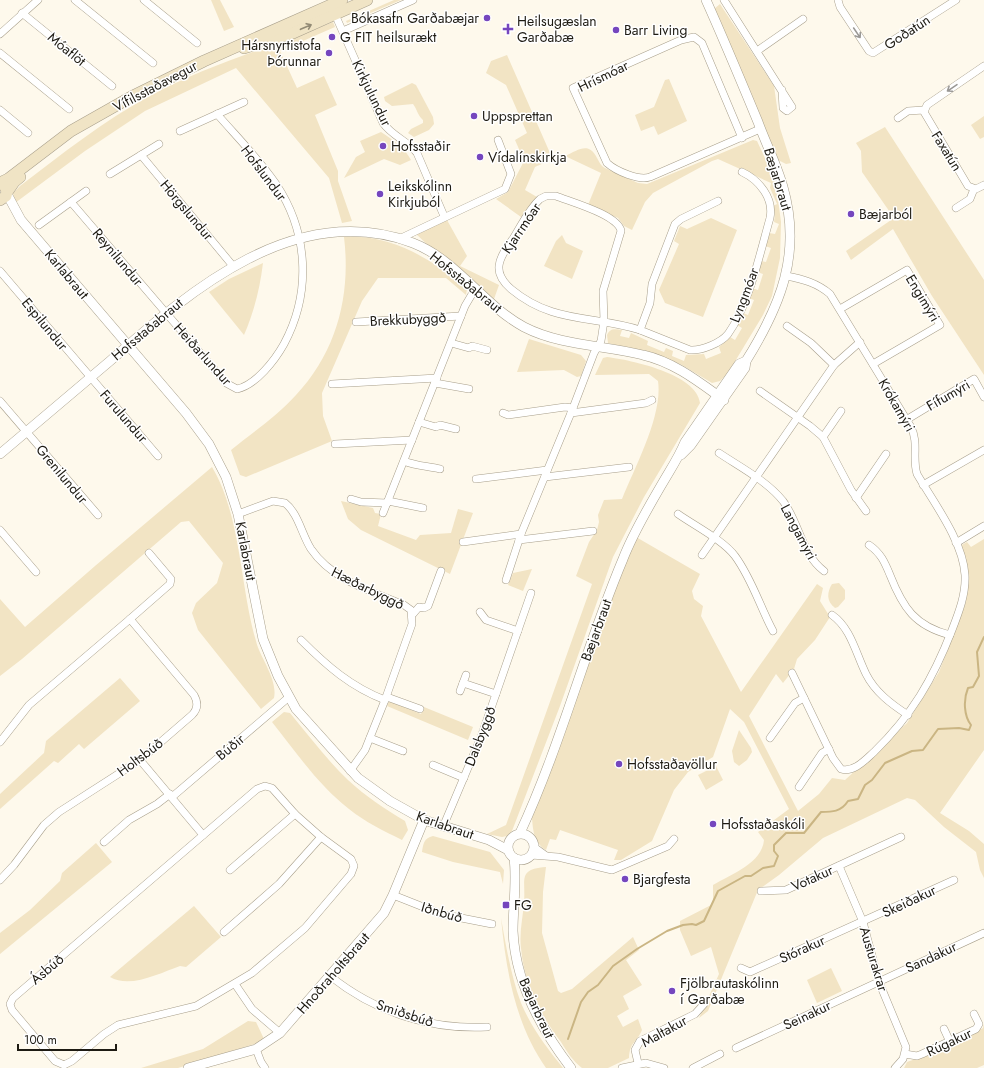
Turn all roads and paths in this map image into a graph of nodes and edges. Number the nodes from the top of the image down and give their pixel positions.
1 (38, 0) edge
2 (75, 0) edge
3 (144, 0) edge
4 (342, 0) edge
5 (367, 0) edge
6 (413, 0) edge
7 (706, 0) edge
8 (724, 0) edge
9 (838, 0) edge
10 (956, 0) edge
11 (333, 10) junction
12 (22, 13) junction
13 (803, 19) dead end
14 (343, 31) junction
15 (0, 34) edge
16 (197, 43) dead end
17 (757, 51) junction
18 (0, 53) edge
19 (152, 63) dead end
20 (984, 66) edge
21 (112, 86) dead end
22 (782, 90) dead end
23 (244, 102) dead end
24 (69, 108) dead end
25 (0, 110) edge
26 (924, 110) junction
27 (217, 114) junction
28 (898, 118) dead end
29 (760, 129) junction
30 (180, 131) dead end
31 (28, 133) dead end
32 (742, 138) junction
33 (498, 140) dead end
34 (160, 144) dead end
35 (141, 155) junction
36 (742, 172) dead end
37 (110, 174) dead end
38 (984, 185) edge
39 (974, 189) junction
40 (86, 191) dead end
41 (2, 192) edge
42 (718, 201) dead end
43 (71, 202) junction
44 (956, 208) dead end
45 (444, 216) junction
46 (39, 225) dead end
47 (300, 239) junction
48 (399, 239) junction
49 (233, 266) junction
50 (0, 271) edge
51 (786, 276) junction
52 (475, 289) junction
53 (840, 309) junction
54 (165, 312) junction
55 (461, 316) junction
56 (604, 321) junction
57 (356, 322) dead end
58 (787, 326) dead end
59 (640, 330) junction
60 (860, 342) junction
61 (451, 343) junction
62 (128, 345) junction
63 (598, 347) junction
64 (487, 350) dead end
65 (873, 364) junction
66 (834, 365) junction
67 (90, 377) junction
68 (436, 380) junction
69 (332, 384) dead end
70 (469, 389) dead end
71 (760, 391) dead end
72 (984, 396) edge
73 (721, 397) junction
74 (652, 400) dead end
75 (0, 401) edge
76 (572, 410) junction
77 (841, 411) dead end
78 (503, 413) dead end
79 (796, 417) junction
80 (906, 420) junction
81 (419, 422) junction
82 (456, 429) dead end
83 (26, 432) junction
84 (823, 437) junction
85 (412, 440) junction
86 (335, 444) dead end
87 (984, 450) edge
88 (720, 453) dead end
89 (0, 454) edge
90 (886, 454) dead end
91 (158, 456) dead end
92 (404, 461) junction
93 (629, 467) dead end
94 (440, 469) dead end
95 (546, 473) junction
96 (755, 477) junction
97 (476, 479) dead end
98 (923, 485) junction
99 (856, 498) junction
100 (351, 499) dead end
101 (387, 502) junction
102 (423, 508) dead end
103 (866, 511) dead end
104 (383, 513) dead end
105 (238, 514) junction
106 (678, 514) dead end
107 (98, 516) dead end
108 (984, 526) edge
109 (0, 530) edge
110 (593, 531) dead end
111 (520, 537) junction
112 (713, 538) junction
113 (463, 542) dead end
114 (956, 543) junction
115 (870, 545) dead end
116 (149, 553) dead end
117 (702, 555) dead end
118 (441, 571) dead end
119 (824, 571) dead end
120 (36, 572) dead end
121 (506, 580) dead end
122 (531, 593) dead end
123 (480, 612) dead end
124 (413, 614) junction
125 (832, 615) dead end
126 (130, 619) junction
127 (518, 631) junction
128 (774, 631) dead end
129 (950, 635) junction
130 (301, 640) dead end
131 (792, 673) dead end
132 (466, 675) dead end
133 (463, 683) junction
134 (460, 691) dead end
135 (496, 694) junction
136 (289, 697) junction
137 (804, 698) junction
138 (386, 699) junction
139 (420, 709) dead end
140 (908, 715) junction
141 (370, 738) junction
142 (770, 738) dead end
143 (0, 742) edge
144 (829, 750) junction
145 (402, 751) dead end
146 (140, 760) junction
147 (433, 765) dead end
148 (350, 771) junction
149 (464, 778) junction
150 (799, 787) dead end
151 (171, 795) junction
152 (295, 814) junction
153 (424, 820) junction
154 (443, 827) junction
155 (524, 834) junction
156 (203, 835) junction
157 (321, 837) junction
158 (901, 837) dead end
159 (510, 838) junction
160 (489, 840) junction
161 (674, 840) dead end
162 (104, 842) dead end
163 (508, 850) junction
164 (533, 851) junction
165 (518, 859) junction
166 (839, 866) junction
167 (230, 870) dead end
168 (0, 880) edge
169 (954, 880) dead end
170 (761, 891) dead end
171 (393, 895) junction
172 (863, 922) junction
173 (492, 924) dead end
174 (224, 932) dead end
175 (984, 933) edge
176 (741, 968) dead end
177 (330, 976) junction
178 (879, 982) junction
179 (236, 984) junction
180 (704, 1004) dead end
181 (974, 1014) dead end
182 (487, 1027) dead end
183 (944, 1029) dead end
184 (280, 1033) junction
185 (950, 1042) junction
186 (736, 1048) dead end
187 (256, 1049) junction
188 (720, 1054) dead end
189 (905, 1054) junction
190 (638, 1063) junction
191 (626, 1067) edge
192 (188, 1068) edge
193 (265, 1068) edge
194 (571, 1068) edge
195 (664, 1068) edge
196 (693, 1068) edge
197 (895, 1068) edge

1 - 12 street
2 - 19 street
3 - 16 street
4 - 11 main road, Vífilsstaðavegur
5 - 11 main road, Vífilsstaðavegur
6 - 14 street
7 - 29 street, Bæjarbraut
8 - 17 street
9 -> 10 street, Goðatún
11 - 14 street, Kirkjulundur
11 - 41 main road, Vífilsstaðavegur
12 - 15 street
12 - 21 street, Móaflöt
13 - 17 street
14 - 45 street, Kirkjulundur
17 - 22 street
18 - 24 street
20 -> 26 street
23 - 27 street
25 - 31 street
26 - 28 street
26 - 39 street, Faxatún
27 - 30 street
27 - 47 street, Hofslundur
29 - 32 street, Hrísmóar
29 - 51 street, Bæjarbraut
32 - 32 street, Hrísmóar
33 - 45 street
34 - 35 street
35 - 37 street
35 - 49 street, Hörgslundur
36 - 59 street, Lyngmóar
38 - 39 street
39 - 44 street
40 - 43 street
41 - 62 street, Karlabraut
42 - 59 street
43 - 46 street
43 - 54 street, Reynilundur
45 - 48 street
47 - 48 street, Hofsstaðabraut
47 - 49 street, Hofsstaðabraut
47 - 54 street, Heiðarlundur
48 - 52 street, Hofsstaðabraut
49 - 54 street, Hofsstaðabraut
50 - 67 street, Espilundur
51 - 53 street, Krókamýri
51 - 73 street, Bæjarbraut
52 - 55 street, Brekkubyggð
52 - 63 street, Hofsstaðabraut
53 - 60 street, Krókamýri
53 - 65 street, Engimýri
54 - 62 street, Hofsstaðabraut
55 - 57 street, Brekkubyggð
55 - 61 street, Brekkubyggð
56 - 56 street, Kjarrmóar
56 - 59 street, Lyngmóar
56 - 63 street, Kjarrmóar
58 - 66 street
60 - 65 street, Krókamýri
60 - 66 street
61 - 64 street, Brekkubyggð
61 - 68 street, Brekkubyggð
62 - 67 street, Hofsstaðabraut
62 - 105 street, Karlabraut
63 - 73 street, Hofsstaðabraut
63 - 76 street, Kjarrmóar
65 - 80 street, Krókamýri
66 - 79 street
67 - 83 street, Hofsstaðabraut
67 - 91 street, Furulundur
68 - 69 street
68 - 70 street
68 - 81 street, Brekkubyggð
71 - 79 street
72 - 80 street, Fífumýri
73 - 155 street, Bæjarbraut
74 - 76 street
75 - 83 street, Grenilundur
76 - 78 street
76 - 95 street, Kjarrmóar
77 - 84 street
79 - 84 street
79 - 96 street
80 - 98 street, Krókamýri
81 - 82 street
81 - 85 street, Brekkubyggð
83 - 89 street, Hofsstaðabraut
83 - 107 street, Grenilundur
84 - 99 street
85 - 86 street
85 - 92 street, Brekkubyggð
87 - 98 street
88 - 96 street, Langamýri
90 - 99 street
92 - 94 street
92 - 101 street, Brekkubyggð
93 - 95 street
95 - 97 street
95 - 111 street, Kjarrmóar
96 - 112 street
96 - 119 street, Langamýri
98 - 114 street, Krókamýri
99 - 103 street
100 - 101 street
101 - 102 street
101 - 104 street, Brekkubyggð
105 - 124 street, Hæðarbyggð
105 - 136 street, Karlabraut
106 - 112 street
108 - 114 street
109 - 120 street
110 - 111 street
111 - 113 street
111 - 121 street, Kjarrmóar
112 - 117 street
112 - 128 street
114 - 129 street, Krókamýri
115 - 129 street
116 - 126 street
118 - 124 street, Hæðarbyggð
122 - 127 street, Dalsbyggð
123 - 127 street
124 - 138 street, Hæðarbyggð
125 - 140 street
126 - 143 street
126 - 146 street, Holtsbúð
127 - 135 street, Dalsbyggð
129 - 140 street, Krókamýri
130 - 138 street
131 - 137 street, Krókamýri
132 - 133 street
133 - 134 street
133 - 135 street, Dalsbyggð
135 - 149 street, Dalsbyggð
136 - 148 street, Karlabraut
136 - 151 street, Búðir
137 - 142 street
137 - 144 street, Krókamýri
138 - 139 street
138 - 141 street, Hæðarbyggð
140 - 144 street, Krókamýri
141 - 145 street
141 - 148 street, Hæðarbyggð
144 - 150 street
146 - 151 street
146 - 168 street, Holtsbúð
147 - 149 street, Dalsbyggð
148 - 153 street, Karlabraut
149 - 154 street, Dalsbyggð
151 - 156 street
151 - 162 street
152 - 156 street, Ásbúð
152 - 157 street, Ásbúð
152 - 167 street
153 - 154 street, Karlabraut
153 - 171 street, Hnoðraholtsbraut
154 - 160 street, Karlabraut
155 - 159 street
155 - 164 street
156 - 179 street, Ásbúð
157 - 174 street
157 - 179 street, Ásbúð
158 - 166 street, Votakur
159 - 160 street, Karlabraut
159 - 163 street
160 - 163 street, Karlabraut
161 - 164 street
163 - 165 street, Bæjarbraut
164 - 165 street
165 - 194 street, Bæjarbraut
166 - 170 street, Votakur
166 - 172 street, Austurakrar
169 - 172 street, Skeiðakur
171 - 173 street, Iðnbúð
171 - 177 street, Hnoðraholtsbraut
172 - 176 street, Stórakur
172 - 178 street, Austurakrar
175 - 178 street, Sandakur
177 - 182 street, Smiðsbúð
177 - 184 street, Hnoðraholtsbraut
178 - 186 street, Seinakur
178 - 189 street, Austurakrar
179 - 184 street
180 - 190 street, Maltakur
181 - 185 street, Rúgakur
183 - 185 street
184 - 187 street, Hnoðraholtsbraut
185 - 189 street, Rúgakur
187 - 192 street, Hnoðraholtsbraut
187 - 193 street
188 - 196 street
189 - 197 street
190 - 191 street, Maltakur
190 - 195 street, Maltakur

